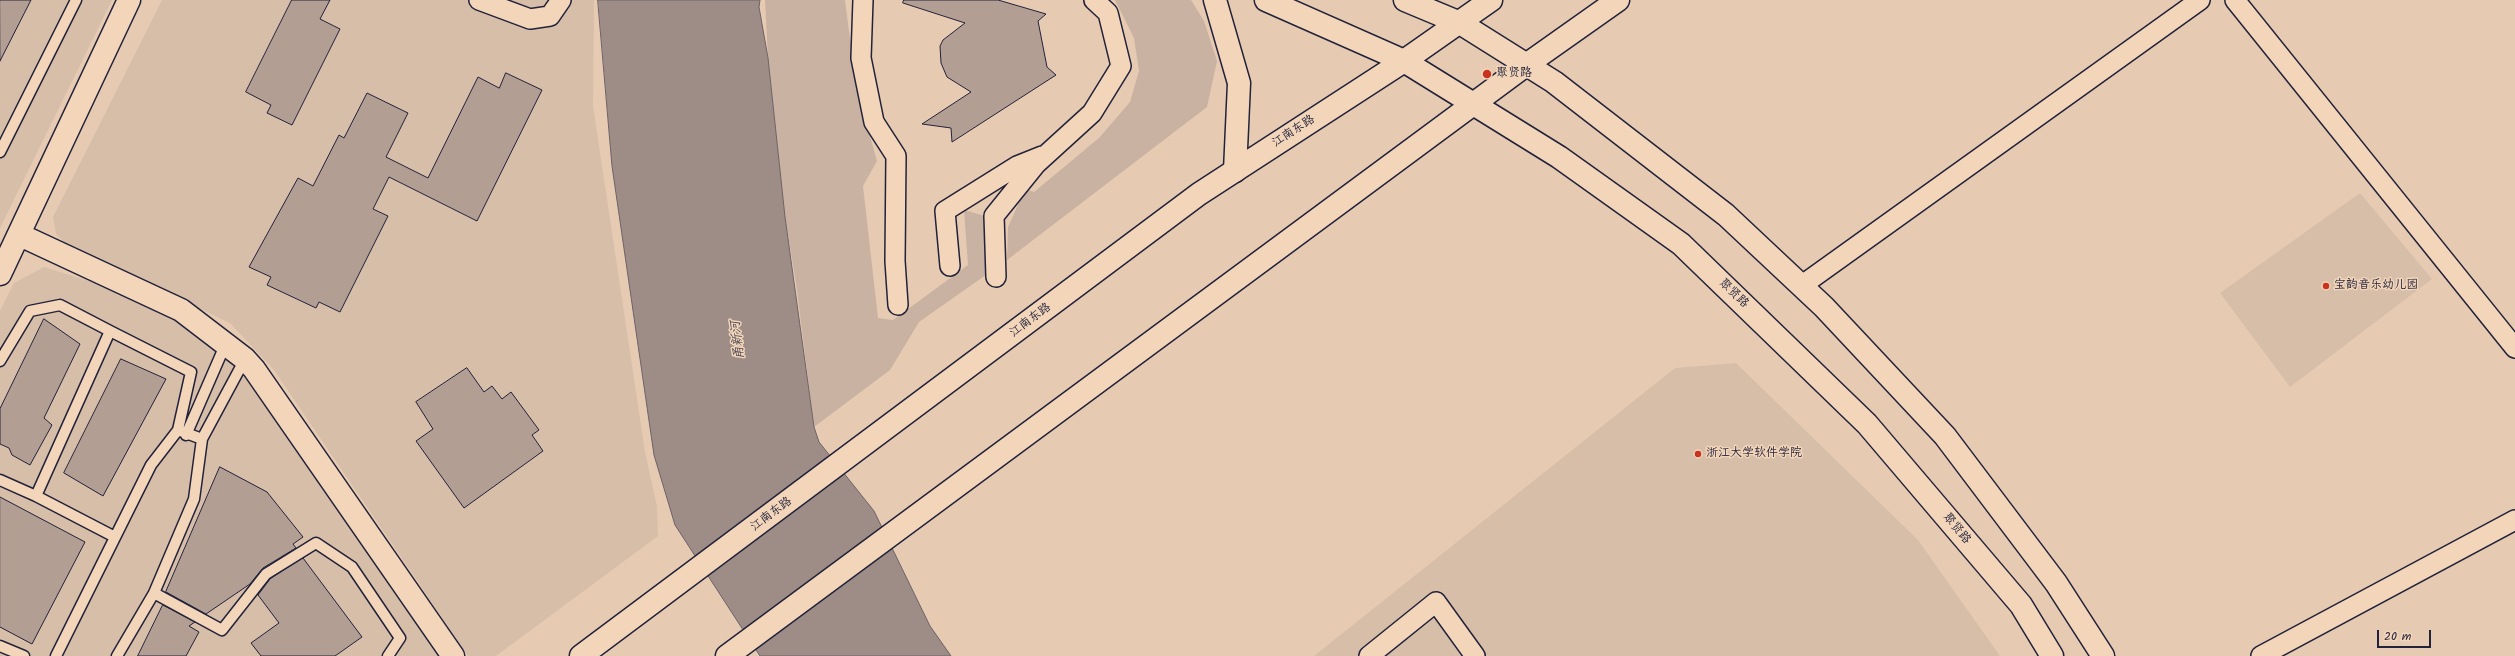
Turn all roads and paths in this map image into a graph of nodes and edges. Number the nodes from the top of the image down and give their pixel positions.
1 (76, 0) edge
2 (129, 0) edge
3 (479, 0) edge
4 (561, 0) edge
5 (863, 0) edge
6 (1094, 0) edge
7 (1215, 0) edge
8 (1266, 0) edge
9 (1405, 0) edge
10 (1491, 0) edge
11 (1618, 0) edge
12 (2200, 0) edge
13 (2235, 0) edge
14 (1460, 23) junction
15 (1404, 61) junction
16 (1526, 66) junction
17 (1474, 105) junction
18 (0, 152) edge
19 (1046, 155) junction
20 (1235, 171) junction
21 (20, 235) junction
22 (950, 266) dead end
23 (0, 274) edge
24 (996, 277) dead end
25 (1801, 286) junction
26 (898, 305) dead end
27 (110, 331) junction
28 (226, 343) junction
29 (2515, 348) edge
30 (245, 359) junction
31 (0, 361) edge
32 (182, 432) junction
33 (202, 439) junction
34 (0, 480) edge
35 (36, 496) junction
36 (2515, 520) edge
37 (115, 537) junction
38 (154, 593) junction
39 (0, 646) edge
40 (24, 656) edge
41 (56, 656) edge
42 (117, 656) edge
43 (388, 656) edge
44 (454, 656) edge
45 (581, 656) edge
46 (727, 656) edge
47 (1369, 656) edge
48 (1475, 656) edge
49 (2052, 656) edge
50 (2103, 656) edge
51 (2261, 656) edge

1 - 18 lane
2 - 21 main road
3 - 4 street
5 - 26 street
6 - 19 street
7 - 20 main road
8 - 15 main road, 聚贤路
9 - 14 main road
10 - 14 main road, 江南东路
11 - 16 main road
12 - 25 street
13 - 29 street
14 - 15 main road, 江南东路
14 - 16 main road
15 - 17 main road, 聚贤路
15 - 20 main road, 江南东路
16 - 17 main road
16 - 25 main road
17 - 46 main road
17 - 49 main road, 聚贤路
19 - 22 street
19 - 24 street
20 - 45 main road, 江南东路
21 - 23 main road
21 - 28 main road
25 - 50 main road
27 - 31 lane
27 - 32 lane
27 - 35 lane
28 - 30 main road
28 - 32 lane
30 - 33 lane
30 - 44 main road
32 - 33 lane
32 - 37 lane
33 - 38 lane
34 - 35 lane
35 - 37 lane
36 - 51 street
37 - 41 lane
38 - 42 lane
38 - 43 lane
39 - 40 lane
47 - 48 street

